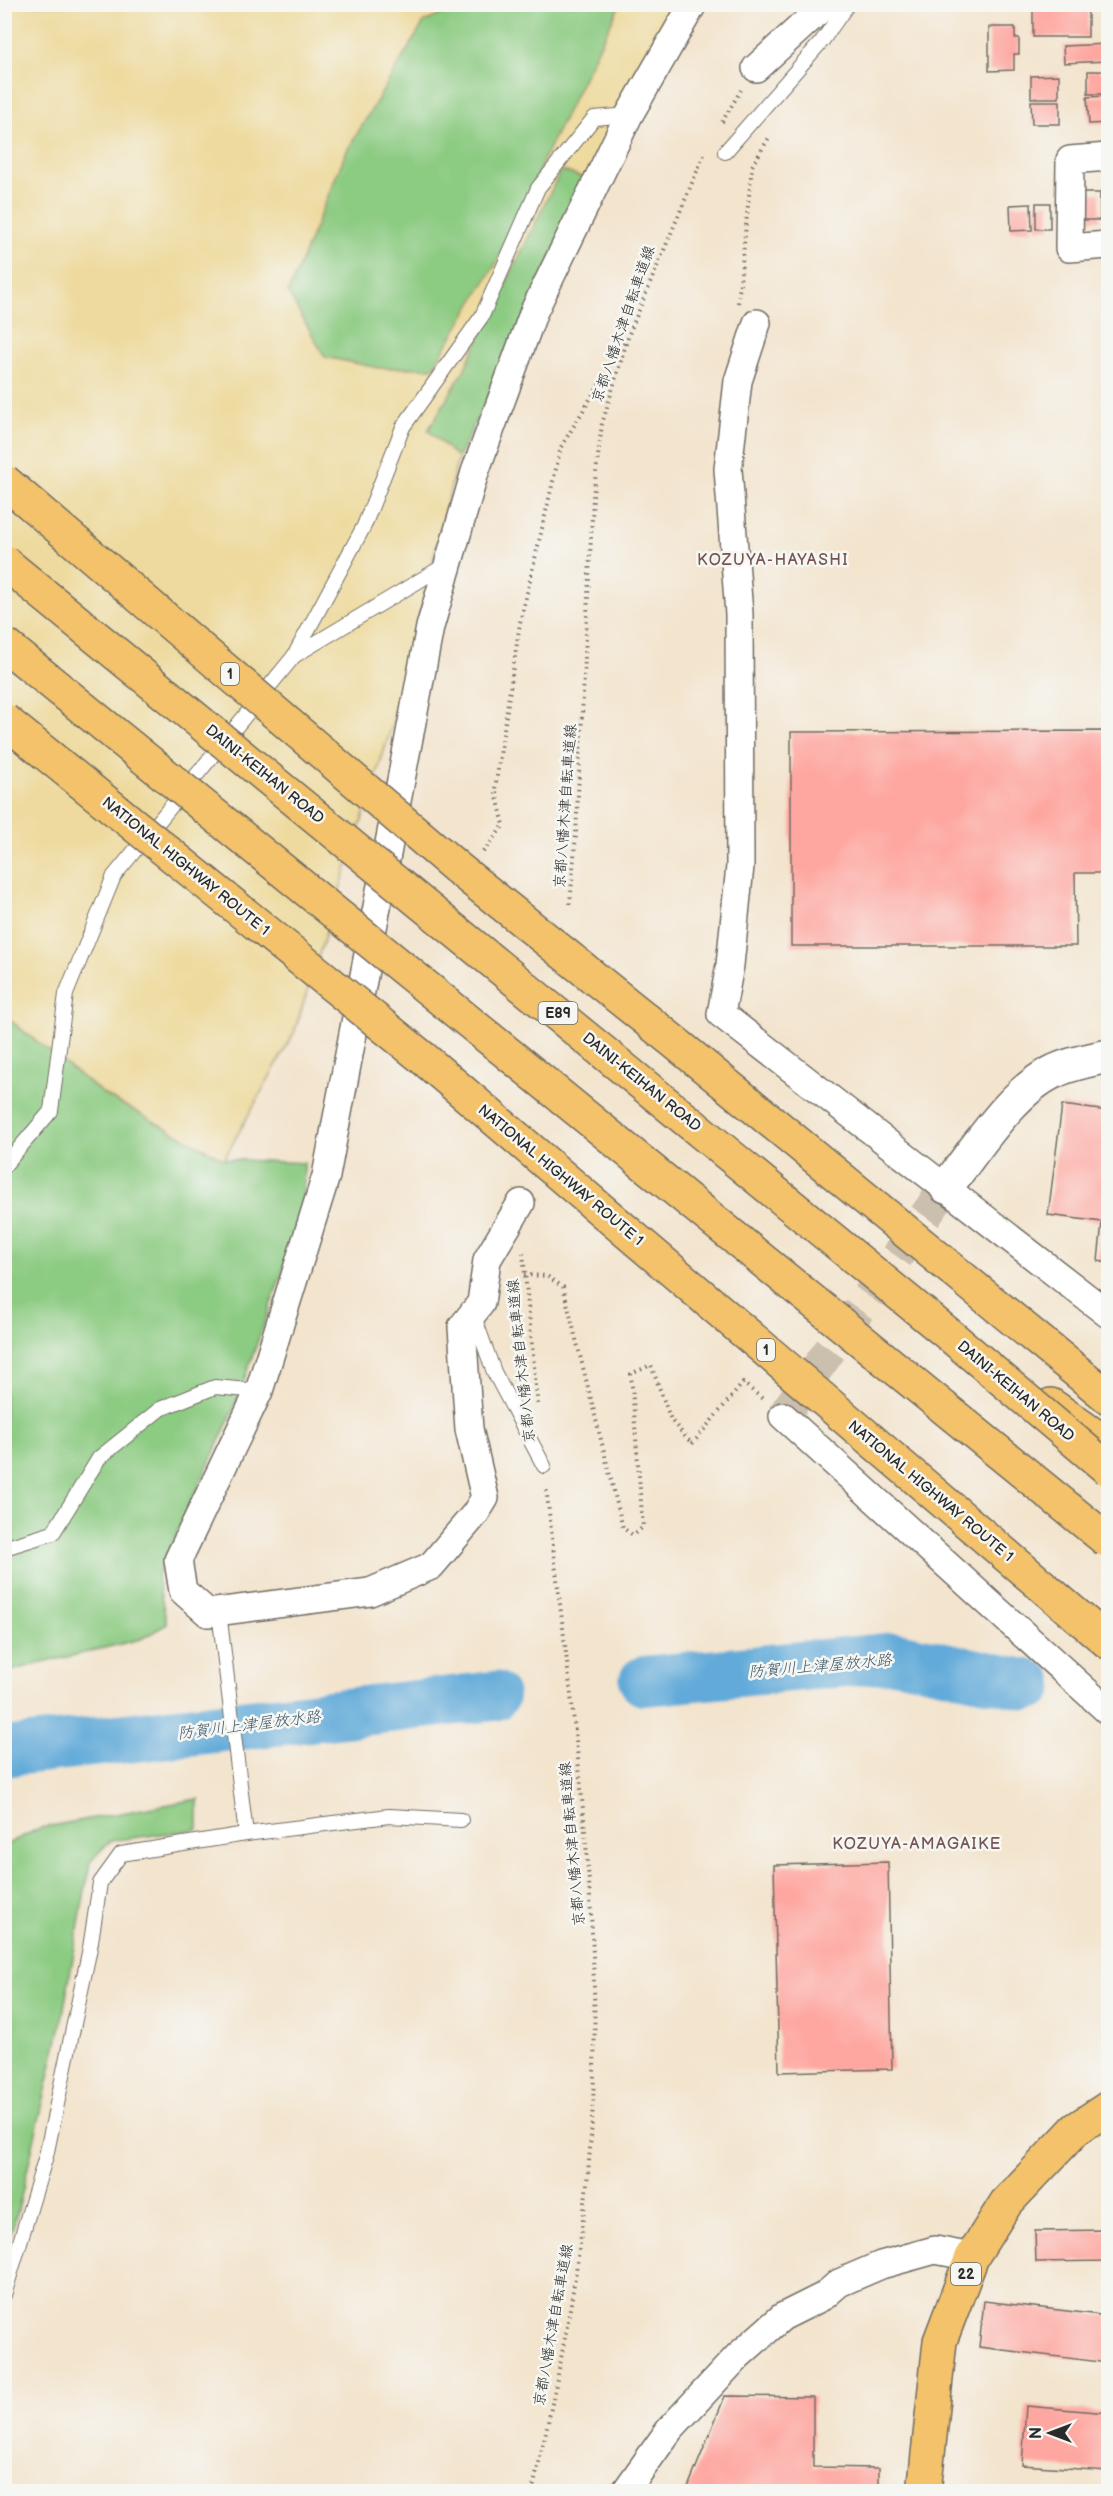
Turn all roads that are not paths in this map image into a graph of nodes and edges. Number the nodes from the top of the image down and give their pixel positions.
1 (693, 4) edge
2 (826, 4) edge
3 (849, 4) edge
4 (756, 68) road end
5 (629, 115) junction
6 (725, 152) dead end
7 (1108, 157) edge
8 (1108, 245) edge
9 (757, 323) dead end
10 (4, 481) edge
11 (4, 562) edge
12 (448, 562) junction
13 (4, 644) edge
14 (294, 656) junction
15 (4, 720) edge
16 (1108, 1056) edge
17 (4, 1166) edge
18 (946, 1187) junction
19 (522, 1203) dead end
20 (472, 1314) junction
21 (1108, 1314) edge
22 (953, 1338) junction
23 (873, 1349) junction
24 (259, 1391) junction
25 (1108, 1398) edge
26 (783, 1416) road end
27 (1108, 1445) edge
28 (544, 1466) road end
29 (1108, 1469) edge
30 (1108, 1541) edge
31 (4, 1548) edge
32 (1108, 1560) edge
33 (219, 1612) junction
34 (1108, 1642) edge
35 (1108, 1711) edge
36 (461, 1820) dead end
37 (246, 1834) junction
38 (1108, 2108) edge
39 (972, 2257) junction
40 (4, 2295) edge
41 (625, 2492) edge
42 (924, 2492) edge

1 - 5 street
2 - 4 street
3 - 6 lane
5 - 12 street
5 - 14 lane
7 - 8 street
9 - 18 street
10 - 25 main road, 1, bridge
11 - 22 main road, DAINI-KEIHAN ROAD / E89, bridge
12 - 14 lane
12 - 24 street
13 - 23 main road, bridge
14 - 17 lane
15 - 34 main road, NATIONAL HIGHWAY ROUTE 1 / 1, bridge
16 - 18 street
18 - 21 street
19 - 20 street
20 - 28 lane
20 - 33 street
22 - 27 main road, bridge
22 - 29 main road, DAINI-KEIHAN ROAD / E89, bridge
23 - 30 main road, bridge
23 - 32 main road, bridge
24 - 31 lane
24 - 33 street
26 - 35 street
33 - 37 lane
36 - 37 lane
37 - 40 lane
38 - 39 main road, 22
39 - 41 street
39 - 42 main road, 22

